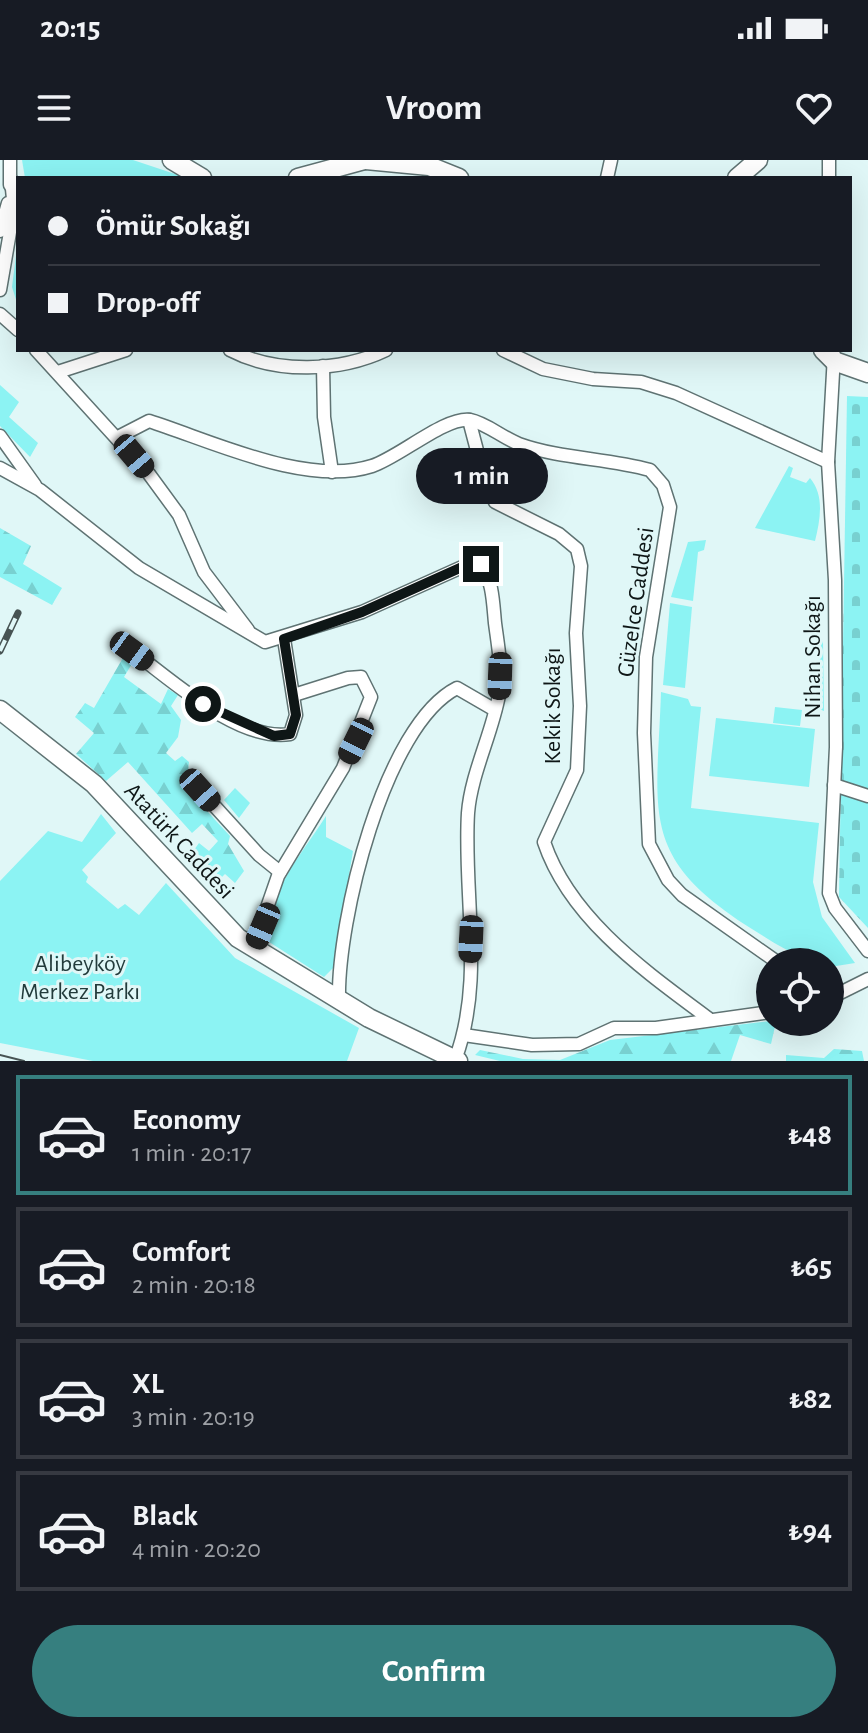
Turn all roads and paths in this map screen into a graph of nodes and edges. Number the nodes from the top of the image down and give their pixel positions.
1 (10, 160) edge
2 (172, 160) edge
3 (365, 160) edge
4 (382, 160) edge
5 (758, 160) edge
6 (199, 176) edge
7 (305, 176) edge
8 (454, 176) edge
9 (739, 176) edge
10 (11, 179) junction
11 (0, 231) edge
12 (0, 290) edge
13 (0, 314) edge
14 (16, 328) edge
15 (38, 352) edge
16 (120, 352) edge
17 (237, 352) edge
18 (382, 352) edge
19 (507, 352) edge
20 (830, 354) edge
21 (323, 366) junction
22 (58, 372) junction
23 (868, 373) edge
24 (469, 420) junction
25 (0, 436) edge
26 (118, 437) junction
27 (828, 462) junction
28 (0, 468) edge
29 (332, 472) junction
30 (40, 490) junction
31 (250, 633) junction
32 (284, 639) junction
33 (132, 651) dead end
34 (294, 695) junction
35 (0, 710) edge
36 (495, 710) junction
37 (834, 785) junction
38 (200, 790) dead end
39 (868, 796) edge
40 (280, 872) junction
41 (253, 948) junction
42 (757, 948) edge
43 (868, 951) edge
44 (868, 979) edge
45 (844, 989) edge
46 (339, 1000) junction
47 (756, 1013) edge
48 (708, 1018) junction
49 (464, 1035) junction
50 (456, 1060) edge

1 - 10 street
2 - 6 main road
3 - 4 main road
3 - 7 main road
4 - 8 main road
5 - 9 main road
10 - 11 street
10 - 12 street
13 - 14 street
15 - 22 street
16 - 22 street
17 - 21 street
18 - 21 street
19 - 27 street
20 - 23 main road
20 - 27 street, Nihan Sokağı
21 - 29 street
22 - 26 street
24 - 29 street
24 - 42 street, Güzelce Caddesi
24 - 48 street, Kekik Sokağı
25 - 30 street
26 - 29 street
26 - 31 street
27 - 37 street, Nihan Sokağı
28 - 30 street
30 - 31 street
31 - 32 street
32 - 34 street
32 - 36 street
33 - 34 street
34 - 40 street
35 - 41 main road, Atatürk Caddesi
36 - 46 street
36 - 49 street
37 - 39 street
37 - 43 street, Nihan Sokağı
38 - 40 street
40 - 41 street
41 - 46 main road, Atatürk Caddesi
44 - 45 street
46 - 50 main road, Atatürk Caddesi
47 - 48 street
48 - 49 street
49 - 50 street

